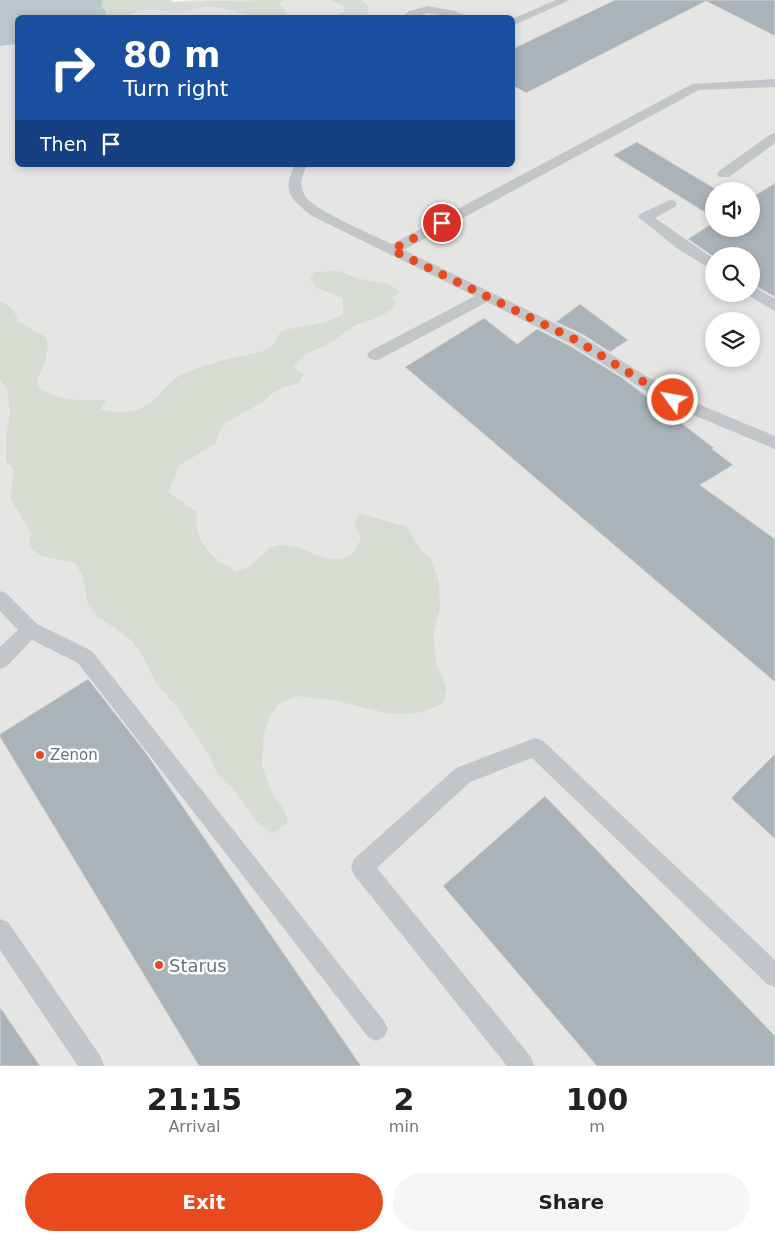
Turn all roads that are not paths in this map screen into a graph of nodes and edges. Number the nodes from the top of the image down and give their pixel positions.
1 (565, 0) edge
2 (413, 15) edge
3 (456, 15) edge
4 (515, 22) edge
5 (775, 83) edge
6 (775, 137) edge
7 (300, 167) edge
8 (724, 174) dead end
9 (670, 204) dead end
10 (392, 250) junction
11 (705, 260) edge
12 (487, 296) junction
13 (760, 296) edge
14 (775, 306) edge
15 (376, 355) dead end
16 (775, 443) edge
17 (0, 599) edge
18 (30, 630) junction
19 (0, 660) edge
20 (0, 930) edge
21 (775, 976) edge
22 (376, 1029) dead end
23 (92, 1066) edge
24 (522, 1066) edge

1 - 4 lane
2 - 3 lane
5 - 10 lane
6 - 8 lane
7 - 10 lane
9 - 11 lane
10 - 12 lane
12 - 15 lane
12 - 16 lane
13 - 14 lane
17 - 18 lane
18 - 19 lane
18 - 22 lane
20 - 23 lane
21 - 24 lane

